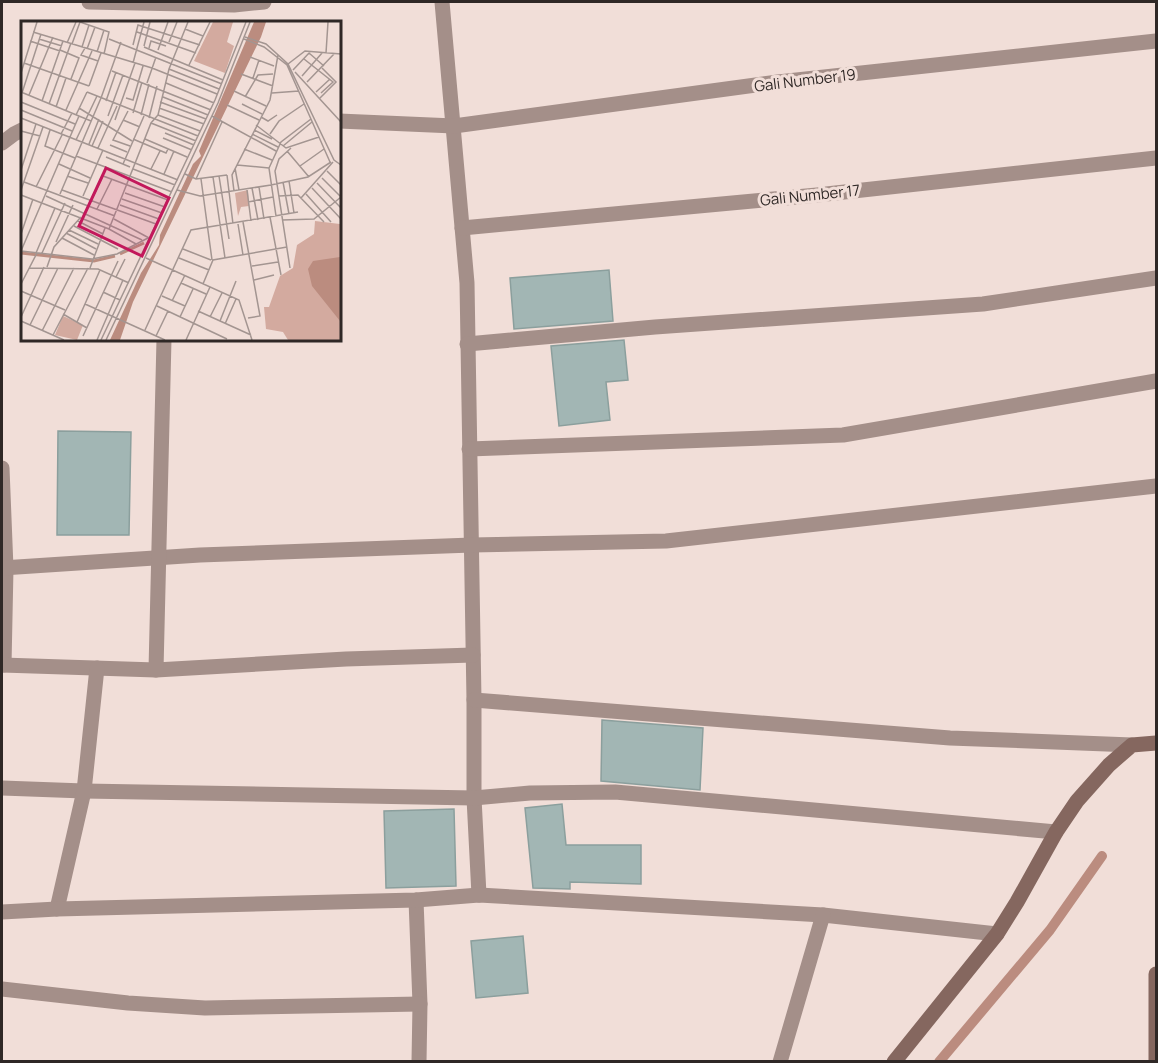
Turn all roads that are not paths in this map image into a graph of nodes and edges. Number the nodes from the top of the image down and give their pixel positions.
1 (89, 2) edge
2 (264, 2) edge
3 (442, 2) edge
4 (1156, 41) edge
5 (340, 121) edge
6 (454, 126) junction
7 (21, 130) edge
8 (2, 143) edge
9 (1156, 158) edge
10 (462, 228) junction
11 (1156, 278) edge
12 (164, 340) edge
13 (467, 344) junction
14 (1156, 381) edge
15 (469, 449) junction
16 (2, 468) edge
17 (1156, 486) edge
18 (472, 545) junction
19 (157, 559) junction
20 (4, 568) edge
21 (473, 655) junction
22 (2, 665) edge
23 (97, 668) junction
24 (156, 670) junction
25 (474, 700) junction
26 (1156, 743) edge
27 (1132, 745) junction
28 (2, 788) edge
29 (84, 792) junction
30 (474, 798) junction
31 (1056, 832) junction
32 (479, 895) junction
33 (416, 900) junction
34 (57, 909) junction
35 (2, 912) edge
36 (823, 915) junction
37 (996, 934) junction
38 (1156, 974) edge
39 (2, 989) edge
40 (420, 1004) junction
41 (419, 1062) edge
42 (780, 1062) edge
43 (894, 1062) edge
44 (1156, 1062) edge

1 - 2 street
3 - 6 street
4 - 6 street, Gali Number 19
5 - 6 street, Gali Number 19
6 - 10 street
7 - 8 street
9 - 10 street, Gali Number 17
10 - 13 street
11 - 13 street
12 - 19 street
13 - 15 street
14 - 15 street
15 - 18 street
16 - 20 street
17 - 18 street
18 - 19 street
18 - 21 street
19 - 20 street
19 - 24 street
20 - 22 street
21 - 24 street
21 - 25 street
22 - 23 street
23 - 24 street
23 - 29 street
25 - 27 street
25 - 30 street
26 - 27 street
27 - 31 street
28 - 29 street
29 - 30 street
29 - 34 street
30 - 31 street
30 - 32 street
31 - 37 street
32 - 33 street
32 - 36 street
33 - 34 street
33 - 40 street
34 - 35 street
36 - 37 street
36 - 42 street
37 - 43 street
38 - 44 street
39 - 40 street
40 - 41 street

